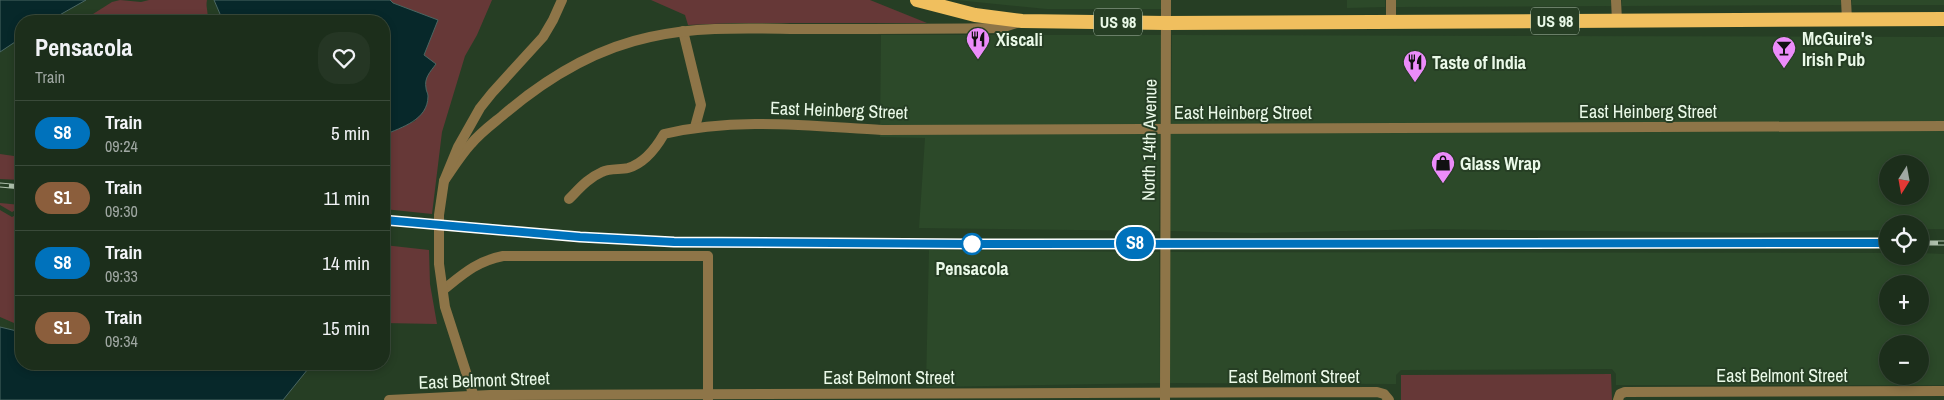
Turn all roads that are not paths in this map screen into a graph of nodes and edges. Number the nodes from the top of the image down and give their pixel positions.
1 (562, 0) edge
2 (917, 0) edge
3 (1166, 0) edge
4 (1390, 0) edge
5 (1616, 0) edge
6 (1846, 0) edge
7 (1944, 19) edge
8 (1847, 20) junction
9 (1616, 21) junction
10 (1022, 22) junction
11 (1166, 22) junction
12 (1390, 22) junction
13 (683, 32) junction
14 (1944, 126) edge
15 (695, 127) junction
16 (1165, 129) junction
17 (444, 181) junction
18 (569, 199) dead end
19 (443, 290) junction
20 (1944, 391) edge
21 (935, 396) edge
22 (1165, 396) edge
23 (1846, 396) edge
24 (708, 397) edge
25 (1619, 397) edge
26 (475, 398) edge
27 (1388, 399) edge
28 (389, 400) edge

1 - 17 street
2 - 10 highway, US 98
3 - 11 street, North 14th Avenue
4 - 12 street
5 - 9 street
6 - 8 street
7 - 8 highway, US 98
8 - 9 highway, US 98
9 - 12 highway, US 98
10 - 11 highway, US 98
10 - 13 street
11 - 12 highway, US 98
11 - 16 street, North 14th Avenue
13 - 15 street
13 - 17 street
14 - 16 street, East Heinberg Street
15 - 16 street, East Heinberg Street
15 - 18 street, East Heinberg Street
16 - 22 street, North 14th Avenue
17 - 19 street
19 - 24 street
19 - 26 street
20 - 23 street, East Belmont Street
21 - 22 street, East Belmont Street
21 - 24 street, East Belmont Street
22 - 27 street, East Belmont Street
23 - 25 street, East Belmont Street
24 - 26 street, East Belmont Street
26 - 28 street, East Belmont Street

